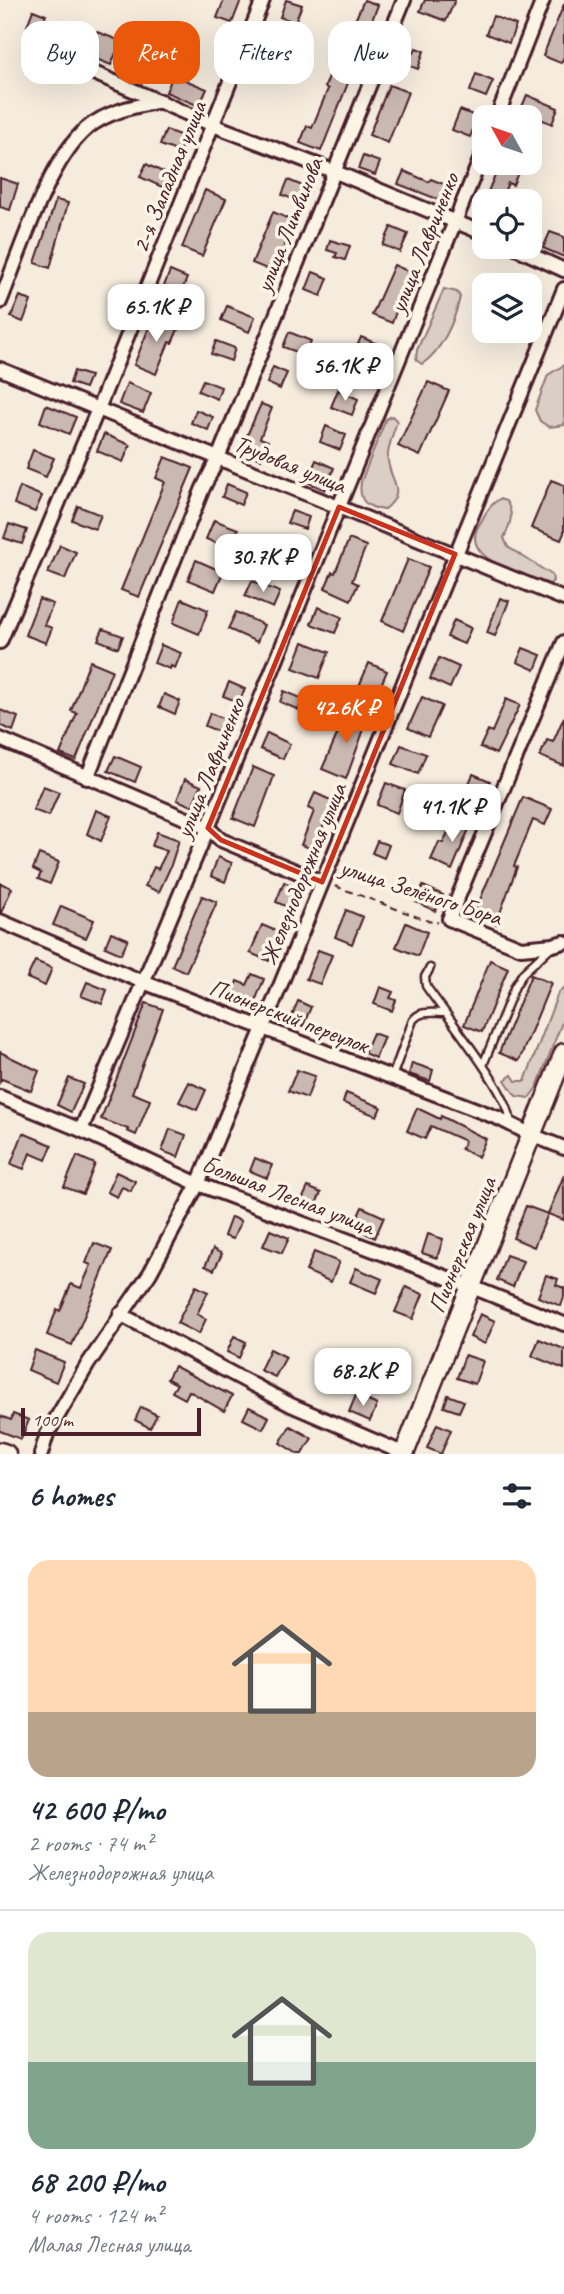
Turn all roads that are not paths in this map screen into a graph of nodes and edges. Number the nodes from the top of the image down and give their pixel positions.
1 (263, 0) edge
2 (404, 0) edge
3 (543, 0) edge
4 (99, 74) edge
5 (162, 101) junction
6 (502, 105) edge
7 (213, 125) junction
8 (333, 171) junction
9 (474, 175) edge
10 (456, 221) junction
11 (472, 228) edge
12 (540, 259) edge
13 (564, 270) edge
14 (564, 289) edge
15 (0, 302) edge
16 (0, 369) edge
17 (98, 409) junction
18 (218, 458) junction
19 (340, 507) junction
20 (455, 554) junction
21 (564, 599) edge
22 (0, 642) edge
23 (564, 642) edge
24 (0, 739) edge
25 (86, 778) junction
26 (208, 828) junction
27 (322, 882) junction
28 (0, 921) edge
29 (558, 944) edge
30 (430, 968) dead end
31 (143, 982) junction
32 (444, 1013) junction
33 (263, 1028) junction
34 (564, 1053) edge
35 (483, 1065) junction
36 (392, 1077) junction
37 (0, 1097) edge
38 (510, 1124) junction
39 (81, 1130) junction
40 (532, 1135) junction
41 (564, 1148) edge
42 (198, 1184) junction
43 (472, 1287) junction
44 (120, 1314) junction
45 (564, 1324) edge
46 (0, 1451) edge
47 (6, 1454) edge
48 (41, 1454) edge
49 (404, 1454) edge

1 - 7 street, 2-я Западная улица
2 - 8 street, улица Литвинова
3 - 6 street
4 - 5 street
5 - 7 street
5 - 15 street
7 - 8 street
7 - 17 street, 2-я Западная улица
8 - 10 street
8 - 18 street, улица Литвинова
9 - 10 street, улица Лавриненко
10 - 11 street
10 - 19 street, улица Лавриненко
12 - 13 street
14 - 20 street, Железнодорожная улица
16 - 17 street, Трудовая улица
17 - 18 street, Трудовая улица
17 - 22 street, 2-я Западная улица
18 - 19 street, Трудовая улица
18 - 25 street, улица Литвинова
19 - 20 street, Трудовая улица
19 - 26 street, улица Лавриненко
20 - 21 street, Трудовая улица
20 - 27 street, Железнодорожная улица
23 - 29 street, улица Зелёного Бора
24 - 25 street, улица Зелёного Бора
25 - 26 street, улица Зелёного Бора
26 - 27 street, улица Зелёного Бора
26 - 31 street, улица Лавриненко
27 - 33 street, Железнодорожная улица
28 - 31 street, Пионерский переулок
29 - 35 lane
30 - 32 lane
31 - 33 street, Пионерский переулок
31 - 39 street, улица Лавриненко
32 - 35 lane
32 - 36 lane
33 - 36 street, Пионерский переулок
33 - 42 street, Железнодорожная улица
34 - 40 street, Пионерская улица
35 - 38 lane
36 - 38 street, Пионерский переулок
37 - 39 street, Большая Лесная улица
38 - 40 street, Пионерский переулок
39 - 42 street, Большая Лесная улица
40 - 41 street, Пионерский переулок
40 - 43 street, Пионерская улица
42 - 43 street, Большая Лесная улица
42 - 44 street, Железнодорожная улица
43 - 45 street, Большая Лесная улица
43 - 49 street, Пионерская улица
44 - 48 street, Железнодорожная улица
44 - 49 street
46 - 47 street

